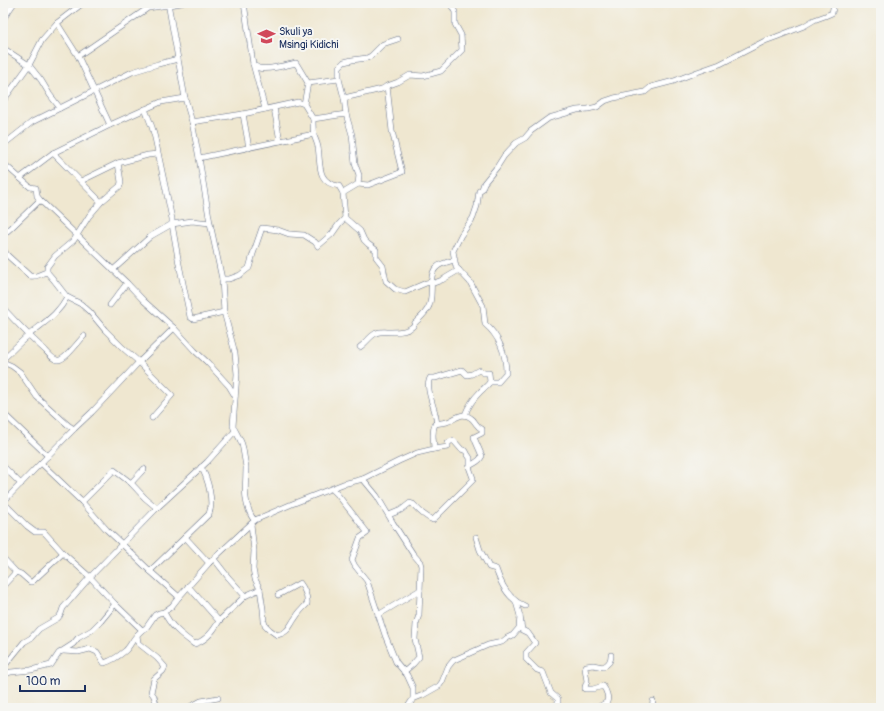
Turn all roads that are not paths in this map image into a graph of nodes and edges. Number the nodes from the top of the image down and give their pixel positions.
1 (6, 3) edge
2 (83, 3) edge
3 (182, 3) edge
4 (244, 3) edge
5 (450, 3) edge
6 (834, 3) edge
7 (168, 4) edge
8 (12, 5) edge
9 (3, 19) edge
10 (57, 22) junction
11 (398, 40) dead end
12 (3, 48) edge
13 (78, 56) junction
14 (178, 59) junction
15 (253, 64) junction
16 (29, 65) junction
17 (339, 79) junction
18 (308, 83) junction
19 (387, 86) junction
20 (94, 91) junction
21 (185, 98) junction
22 (344, 98) junction
23 (3, 101) edge
24 (304, 104) junction
25 (60, 108) junction
26 (274, 108) junction
27 (145, 109) junction
28 (265, 109) junction
29 (242, 114) junction
30 (346, 114) junction
31 (313, 119) junction
32 (192, 122) junction
33 (110, 125) junction
34 (314, 134) junction
35 (280, 141) junction
36 (3, 145) edge
37 (249, 148) junction
38 (53, 153) junction
39 (158, 154) junction
40 (199, 158) junction
41 (118, 162) junction
42 (4, 165) edge
43 (20, 178) junction
44 (81, 181) junction
45 (358, 184) junction
46 (343, 193) junction
47 (40, 200) junction
48 (101, 202) junction
49 (345, 218) junction
50 (210, 223) junction
51 (172, 224) junction
52 (3, 235) edge
53 (77, 236) junction
54 (3, 249) edge
55 (454, 260) junction
56 (113, 270) junction
57 (459, 270) junction
58 (47, 272) junction
59 (222, 279) junction
60 (431, 282) junction
61 (127, 283) junction
62 (67, 297) junction
63 (110, 305) dead end
64 (3, 308) edge
65 (224, 312) junction
66 (174, 328) junction
67 (28, 335) junction
68 (84, 336) dead end
69 (360, 347) dead end
70 (3, 359) edge
71 (3, 362) edge
72 (139, 362) junction
73 (490, 382) junction
74 (235, 396) junction
75 (3, 413) edge
76 (465, 415) junction
77 (152, 418) dead end
78 (437, 423) junction
79 (74, 429) junction
80 (235, 431) junction
81 (434, 448) junction
82 (48, 456) junction
83 (41, 463) junction
84 (470, 465) junction
85 (3, 466) edge
86 (201, 467) junction
87 (144, 469) dead end
88 (363, 480) junction
89 (131, 483) junction
90 (21, 484) junction
91 (332, 489) junction
92 (3, 502) edge
93 (82, 502) junction
94 (157, 508) junction
95 (389, 515) junction
96 (255, 520) junction
97 (251, 524) junction
98 (185, 537) junction
99 (476, 537) dead end
100 (122, 544) junction
101 (63, 553) junction
102 (3, 558) edge
103 (214, 559) junction
104 (209, 563) junction
105 (150, 571) junction
106 (16, 572) junction
107 (90, 576) junction
108 (3, 586) edge
109 (188, 586) junction
110 (260, 589) junction
111 (420, 590) junction
112 (278, 595) dead end
113 (245, 596) junction
114 (178, 597) junction
115 (516, 602) junction
116 (115, 604) junction
117 (525, 606) dead end
118 (164, 612) junction
119 (378, 615) junction
120 (520, 616) junction
121 (219, 621) junction
122 (142, 630) junction
123 (137, 635) junction
124 (63, 651) junction
125 (611, 655) dead end
126 (3, 657) edge
127 (6, 664) junction
128 (404, 672) junction
129 (4, 673) edge
130 (218, 698) dead end
131 (413, 699) junction
132 (653, 701) dead end
133 (157, 708) edge
134 (188, 708) edge
135 (407, 708) edge
136 (552, 708) edge
137 (597, 708) edge
138 (652, 708) edge

1 - 8 street
2 - 10 street
3 - 7 street
4 - 15 street
5 - 19 street
6 - 55 street
7 - 13 street
7 - 14 street
8 - 9 street
10 - 13 street
10 - 16 street
11 - 17 street
12 - 16 street
13 - 20 street
14 - 20 street
14 - 21 street
15 - 18 street
15 - 28 street
16 - 23 street
16 - 25 street
17 - 18 street
17 - 22 street
18 - 24 street
19 - 22 street
19 - 45 street
20 - 25 street
20 - 33 street
21 - 27 street
21 - 32 street
22 - 30 street
24 - 26 street
24 - 31 street
25 - 36 street
26 - 28 street
26 - 35 street
27 - 33 street
27 - 39 street
28 - 29 street
29 - 32 street
29 - 37 street
30 - 31 street
30 - 45 street
31 - 34 street
32 - 40 street
33 - 38 street
34 - 35 street
34 - 46 street
35 - 37 street
37 - 40 street
38 - 43 street
38 - 44 street
39 - 41 street
39 - 51 street
40 - 50 street
41 - 44 street
41 - 48 street
42 - 43 street
43 - 47 street
44 - 48 street
45 - 46 street
46 - 49 street
47 - 52 street
47 - 53 street
48 - 53 street
49 - 59 street
49 - 60 street
50 - 51 street
50 - 59 street
51 - 56 street
51 - 65 street
53 - 56 street
53 - 58 street
54 - 58 street
55 - 57 street
55 - 60 street
56 - 61 street
57 - 60 street
57 - 73 street
58 - 62 street
59 - 65 street
60 - 69 street
61 - 63 street
61 - 66 street
62 - 67 street
62 - 72 street
64 - 67 street
65 - 74 street
66 - 72 street
66 - 74 street
67 - 68 street
67 - 70 street
71 - 79 street
72 - 77 street
72 - 79 street
73 - 76 street
73 - 78 street
74 - 80 street
75 - 82 street
76 - 78 street
76 - 84 street
78 - 81 street
79 - 82 street
80 - 86 street
80 - 96 street
81 - 84 street
81 - 88 street
82 - 83 street
83 - 90 street
83 - 93 street
84 - 95 street
85 - 90 street
86 - 94 street
86 - 98 street
87 - 89 street
88 - 91 street
88 - 95 street
89 - 93 street
89 - 94 street
90 - 92 street
91 - 96 street
91 - 119 street
92 - 101 street
93 - 100 street
94 - 100 street
95 - 111 street
96 - 97 street
97 - 103 street
97 - 110 street
98 - 104 street
98 - 105 street
99 - 115 street
100 - 105 street
100 - 107 street
101 - 106 street
101 - 107 street
102 - 106 street
103 - 104 street
103 - 113 street
104 - 109 street
105 - 114 street
106 - 108 street
107 - 116 street
107 - 127 street
109 - 114 street
109 - 121 street
110 - 112 street
110 - 113 street
111 - 119 street
111 - 128 street
113 - 121 street
114 - 118 street
115 - 117 street
115 - 120 street
116 - 122 street
116 - 124 street
118 - 121 street
118 - 122 street
119 - 128 street
120 - 131 street
120 - 136 street
122 - 123 street
123 - 124 street
123 - 133 street
124 - 129 street
125 - 137 street
126 - 127 street
127 - 129 street
128 - 131 street
130 - 134 street
131 - 135 street
132 - 138 street

